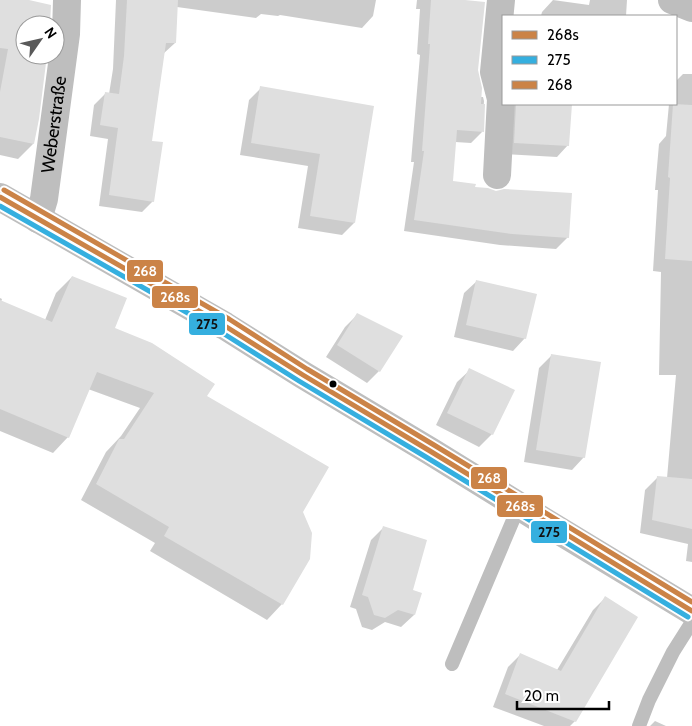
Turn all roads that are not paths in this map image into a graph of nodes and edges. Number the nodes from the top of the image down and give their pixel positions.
1 (67, 0) edge
2 (500, 0) edge
3 (672, 0) edge
4 (692, 8) edge
5 (497, 176) dead end
6 (0, 197) edge
7 (38, 219) junction
8 (519, 506) junction
9 (692, 610) edge
10 (692, 622) edge
11 (452, 664) dead end
12 (639, 726) edge

1 - 7 street, Weberstraße
2 - 5 street
3 - 4 street
6 - 7 street
7 - 8 street
8 - 9 street
8 - 11 lane
10 - 12 lane

